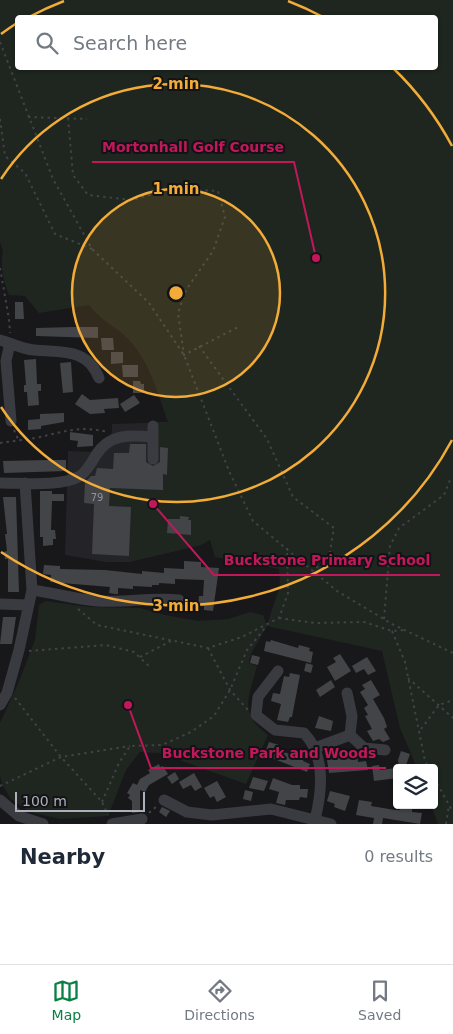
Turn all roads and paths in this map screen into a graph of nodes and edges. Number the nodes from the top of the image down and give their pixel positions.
1 (0, 42) edge
2 (28, 116) junction
3 (68, 118) junction
4 (0, 119) edge
5 (87, 119) dead end
6 (92, 250) junction
7 (0, 268) edge
8 (238, 327) dead end
9 (5, 341) edge
10 (199, 346) junction
11 (184, 355) junction
12 (99, 378) dead end
13 (11, 421) dead end
14 (113, 438) junction
15 (0, 443) edge
16 (153, 459) dead end
17 (453, 480) edge
18 (25, 482) junction
19 (0, 483) edge
20 (288, 548) junction
21 (315, 570) junction
22 (32, 590) junction
23 (181, 601) dead end
24 (0, 604) edge
25 (28, 605) junction
26 (76, 607) dead end
27 (279, 618) junction
28 (384, 619) junction
29 (267, 626) junction
30 (392, 630) junction
31 (405, 630) junction
32 (171, 641) junction
33 (208, 648) junction
34 (19, 650) junction
35 (453, 653) edge
36 (140, 657) junction
37 (150, 667) dead end
38 (278, 671) dead end
39 (407, 676) junction
40 (230, 690) junction
41 (3, 692) edge
42 (347, 693) dead end
43 (453, 700) edge
44 (0, 705) edge
45 (439, 705) junction
46 (256, 715) junction
47 (453, 718) edge
48 (420, 731) junction
49 (350, 735) junction
50 (130, 746) junction
51 (315, 748) junction
52 (385, 750) dead end
53 (61, 756) junction
54 (426, 764) edge
55 (438, 785) edge
56 (0, 786) edge
57 (0, 800) edge
58 (164, 800) joint
59 (102, 802) junction
60 (449, 805) junction
61 (238, 812) junction
62 (453, 812) edge
63 (142, 819) joint
64 (110, 820) edge
65 (315, 820) junction
66 (43, 824) edge
67 (238, 824) edge
68 (331, 824) edge
69 (446, 824) edge

1 - 2 path
2 - 3 path
2 - 6 path
3 - 5 path
3 - 11 path
4 - 6 path
6 - 11 path
7 - 9 path
8 - 10 path
9 - 12 street
9 - 13 street
10 - 11 path
10 - 21 path
11 - 20 path
14 - 15 path
14 - 16 street
14 - 18 street
17 - 28 path
18 - 19 street
18 - 22 street
20 - 21 path
20 - 27 path
21 - 28 path
22 - 23 street
22 - 25 street
24 - 25 street
25 - 34 street
26 - 32 path
27 - 29 path
27 - 30 path
28 - 31 path
29 - 33 path
29 - 40 path
30 - 31 path
30 - 39 path
31 - 35 path
32 - 33 path
32 - 36 path
33 - 40 path
34 - 36 path
34 - 41 street
36 - 37 path
38 - 46 street
39 - 45 path
39 - 48 path
40 - 46 path
40 - 50 path
41 - 44 street
41 - 53 path
42 - 49 street
43 - 45 path
45 - 47 path
45 - 48 path
46 - 51 street
48 - 54 path
49 - 51 street
49 - 52 street
50 - 53 path
50 - 59 path
51 - 65 street
53 - 56 path
53 - 59 path
55 - 60 path
57 - 66 street
58 - 61 street
58 - 63 path
59 - 64 path
60 - 62 path
60 - 69 path
61 - 65 street
61 - 67 street
63 - 64 street
65 - 68 street

